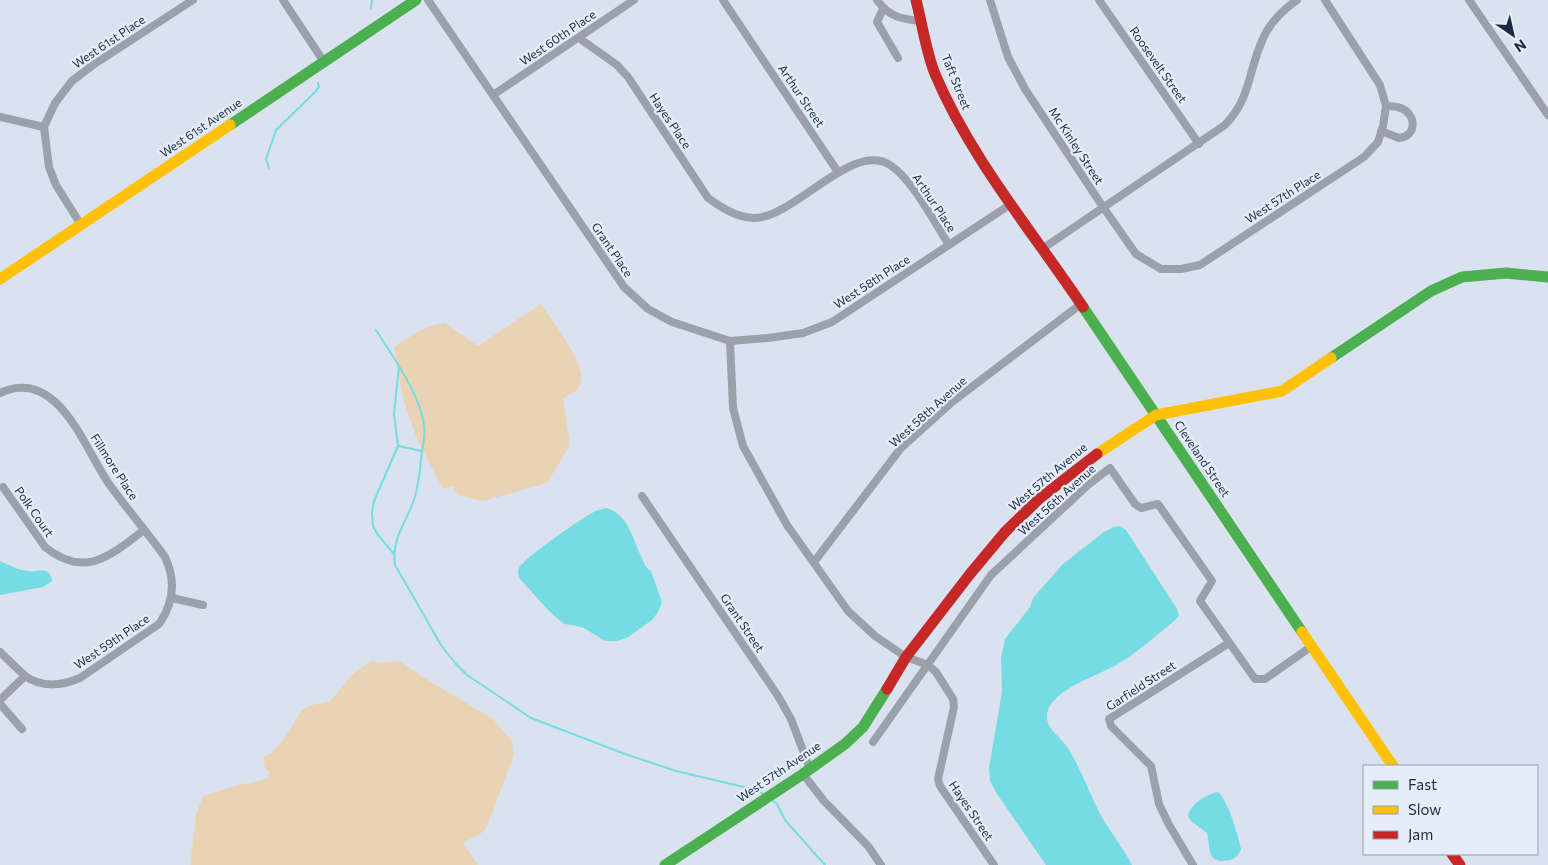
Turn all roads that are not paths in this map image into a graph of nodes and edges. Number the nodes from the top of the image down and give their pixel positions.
1 (193, 0) edge
2 (283, 0) edge
3 (416, 0) edge
4 (428, 0) edge
5 (634, 0) edge
6 (723, 0) edge
7 (877, 0) edge
8 (916, 0) edge
9 (990, 0) edge
10 (1099, 0) edge
11 (1297, 0) edge
12 (1324, 0) edge
13 (1469, 0) edge
14 (883, 9) junction
15 (921, 21) junction
16 (579, 38) junction
17 (898, 58) dead end
18 (324, 62) junction
19 (493, 95) junction
20 (1386, 106) junction
21 (1548, 115) edge
22 (0, 117) edge
23 (44, 127) junction
24 (1382, 129) junction
25 (1199, 144) junction
26 (987, 167) joint
27 (838, 172) junction
28 (1011, 204) junction
29 (1103, 207) junction
30 (81, 225) junction
31 (949, 245) junction
32 (1042, 249) junction
33 (1181, 269) joint
34 (1548, 277) edge
35 (0, 279) edge
36 (1081, 304) junction
37 (730, 341) junction
38 (0, 393) edge
39 (1156, 415) junction
40 (3, 487) dead end
41 (642, 496) dead end
42 (144, 530) junction
43 (814, 562) junction
44 (172, 598) junction
45 (203, 605) dead end
46 (1229, 643) junction
47 (1312, 646) junction
48 (0, 652) edge
49 (906, 657) junction
50 (928, 665) junction
51 (25, 676) junction
52 (0, 700) edge
53 (0, 704) edge
54 (22, 729) dead end
55 (873, 742) dead end
56 (1392, 765) edge
57 (807, 771) junction
58 (666, 865) edge
59 (881, 865) edge
60 (994, 865) edge
61 (1193, 865) edge

1 - 23 street, West 61st Place
2 - 18 street
3 - 18 main road, West 61st Avenue
4 - 19 street, Grant Place
5 - 16 street, West 60th Place
6 - 27 street, Arthur Street
7 - 14 street
8 - 15 main road, Taft Street
9 - 29 street, Mc Kinley Street
10 - 25 street, Roosevelt Street
11 - 25 street
12 - 20 street
13 - 21 street
14 - 15 street
14 - 17 street
15 - 26 main road, Taft Street
16 - 19 street, West 60th Place
16 - 27 street, Hayes Place
18 - 30 main road, West 61st Avenue
19 - 37 street, Grant Place
20 - 24 street
20 - 24 street
22 - 23 street
23 - 30 street
24 - 33 street, West 57th Place
25 - 29 street
26 - 28 main road, Cleveland Street
27 - 31 street, Arthur Place
28 - 31 street, West 58th Place
28 - 32 main road, Cleveland Street
29 - 32 street
29 - 33 street, Mc Kinley Street
30 - 35 main road, West 61st Avenue
31 - 37 street, West 58th Place
32 - 36 main road, Cleveland Street
34 - 39 main road, West 57th Avenue
36 - 39 main road, Cleveland Street
36 - 43 street, West 58th Avenue
37 - 43 street
38 - 42 street, Fillmore Place
39 - 47 main road, Cleveland Street
39 - 49 main road, West 57th Avenue
40 - 42 street, Polk Court
41 - 57 street, Grant Street
42 - 44 street, Fillmore Place
43 - 49 street
44 - 45 street
44 - 51 street, West 59th Place
46 - 47 street
46 - 50 street, West 56th Avenue
46 - 61 street, Garfield Street
47 - 56 main road, Cleveland Street
48 - 51 street
49 - 50 street
49 - 57 main road, West 57th Avenue
50 - 55 street
50 - 60 street, Hayes Street
51 - 52 street
53 - 54 street
57 - 58 main road, West 57th Avenue
57 - 59 street, Grant Street

